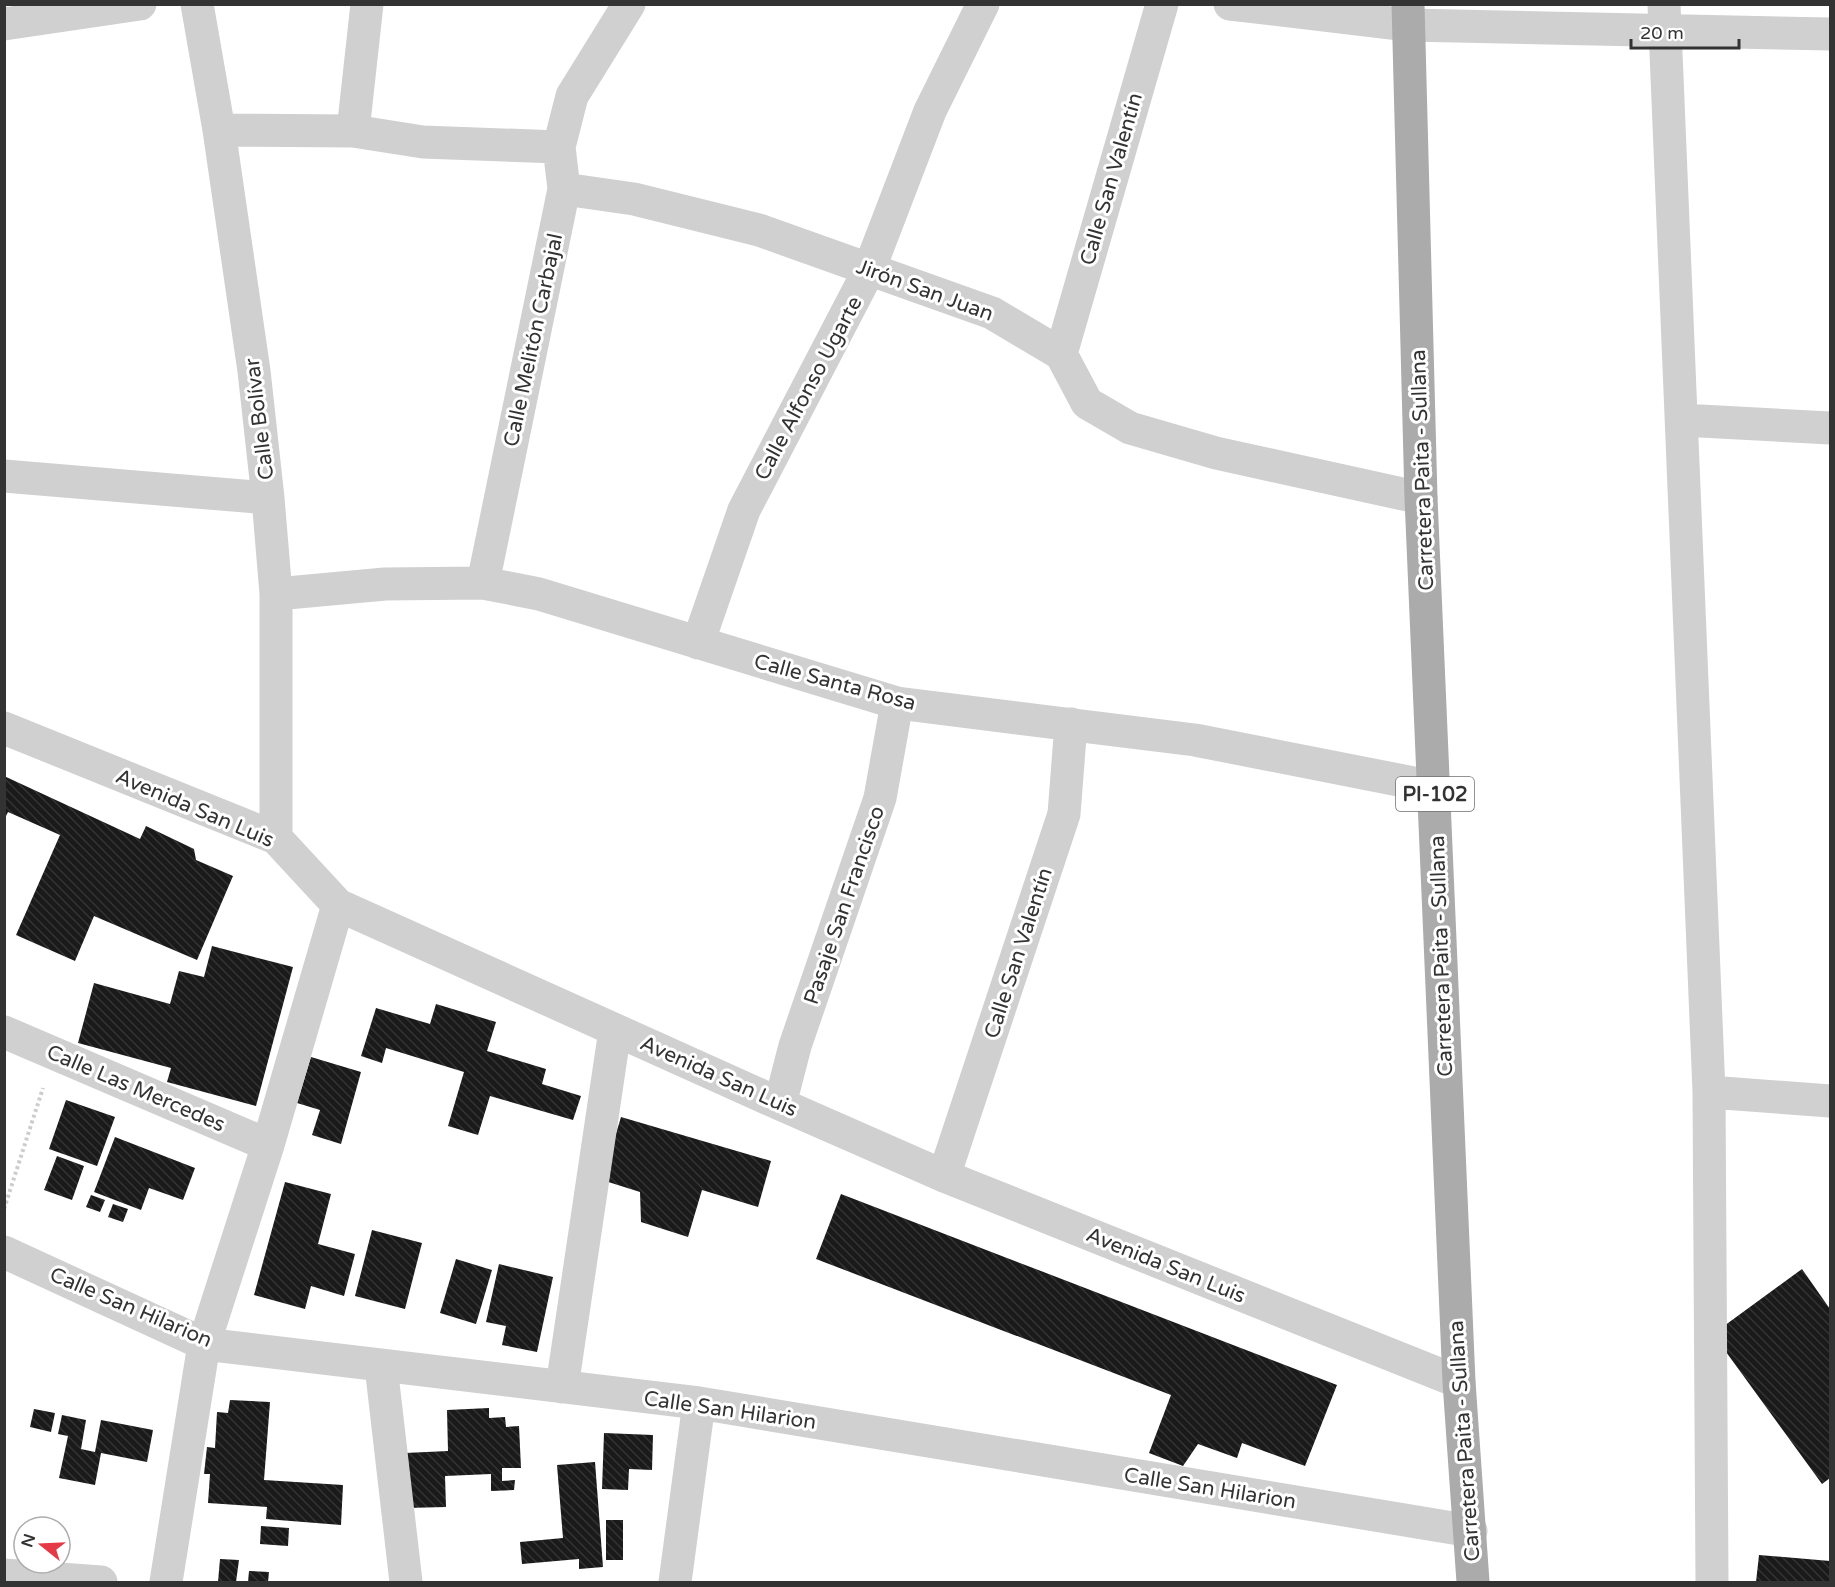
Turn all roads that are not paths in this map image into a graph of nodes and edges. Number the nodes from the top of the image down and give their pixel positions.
1 (140, 4) edge
2 (197, 4) edge
3 (367, 4) edge
4 (629, 4) edge
5 (984, 4) edge
6 (1162, 4) edge
7 (1230, 4) edge
8 (1408, 14) edge
9 (1664, 17) edge
10 (4, 24) edge
11 (1830, 34) edge
12 (219, 130) junction
13 (353, 131) junction
14 (559, 147) junction
15 (564, 189) junction
16 (869, 270) junction
17 (1060, 354) junction
18 (1682, 420) junction
19 (1830, 428) edge
20 (4, 476) edge
21 (268, 498) junction
22 (1422, 498) junction
23 (483, 583) junction
24 (276, 594) junction
25 (698, 643) junction
26 (897, 703) junction
27 (1071, 724) junction
28 (4, 728) edge
29 (1434, 787) junction
30 (276, 838) junction
31 (338, 905) junction
32 (615, 1030) junction
33 (4, 1032) edge
34 (1709, 1092) junction
35 (1830, 1101) edge
36 (780, 1104) junction
37 (268, 1144) junction
38 (944, 1176) junction
39 (4, 1252) edge
40 (204, 1344) junction
41 (381, 1366) junction
42 (1459, 1382) junction
43 (562, 1387) junction
44 (699, 1403) junction
45 (1471, 1531) junction
46 (4, 1575) edge
47 (101, 1582) edge
48 (166, 1582) edge
49 (406, 1582) edge
50 (675, 1582) edge
51 (1473, 1582) edge
52 (1712, 1582) edge

1 - 10 street
2 - 12 street, Calle Bolívar
3 - 13 street
4 - 14 street, Calle Melitón Carbajal
5 - 16 street, Calle Alfonso Ugarte
6 - 17 street, Calle San Valentín
7 - 8 street
8 - 9 street
8 - 22 main road, Carretera Paita - Sullana / PI-102
9 - 11 street
9 - 18 street
12 - 13 street
12 - 21 street, Calle Bolívar
13 - 14 street
14 - 15 street, Calle Melitón Carbajal
15 - 16 street, Jirón San Juan
15 - 23 street, Calle Melitón Carbajal
16 - 17 street, Jirón San Juan
16 - 25 street, Calle Alfonso Ugarte
17 - 22 street
18 - 19 street
18 - 34 street
20 - 21 street
21 - 24 street, Calle Bolívar
22 - 29 main road, Carretera Paita - Sullana / PI-102
23 - 24 street, Calle Santa Rosa
23 - 25 street, Calle Santa Rosa
24 - 30 street, Calle Bolívar
25 - 26 street, Calle Santa Rosa
26 - 27 street, Calle Santa Rosa
26 - 36 street, Pasaje San Francisco
27 - 29 street, Calle Santa Rosa
27 - 38 street, Calle San Valentín
28 - 30 street, Avenida San Luis
29 - 42 main road, Carretera Paita - Sullana / PI-102
30 - 31 street, Avenida San Luis
31 - 32 street, Avenida San Luis
31 - 37 street
32 - 36 street, Avenida San Luis
32 - 43 street
33 - 37 street, Calle Las Mercedes
34 - 35 street
34 - 52 street
36 - 38 street, Avenida San Luis
37 - 40 street
38 - 42 street, Avenida San Luis
39 - 40 street, Calle San Hilarion
40 - 41 street, Calle San Hilarion
40 - 48 street
41 - 43 street, Calle San Hilarion
41 - 49 street
42 - 45 main road, Carretera Paita - Sullana / PI-102
43 - 44 street, Calle San Hilarion
44 - 45 street, Calle San Hilarion
44 - 50 street
45 - 51 main road, Carretera Paita - Sullana / PI-102
46 - 47 street

